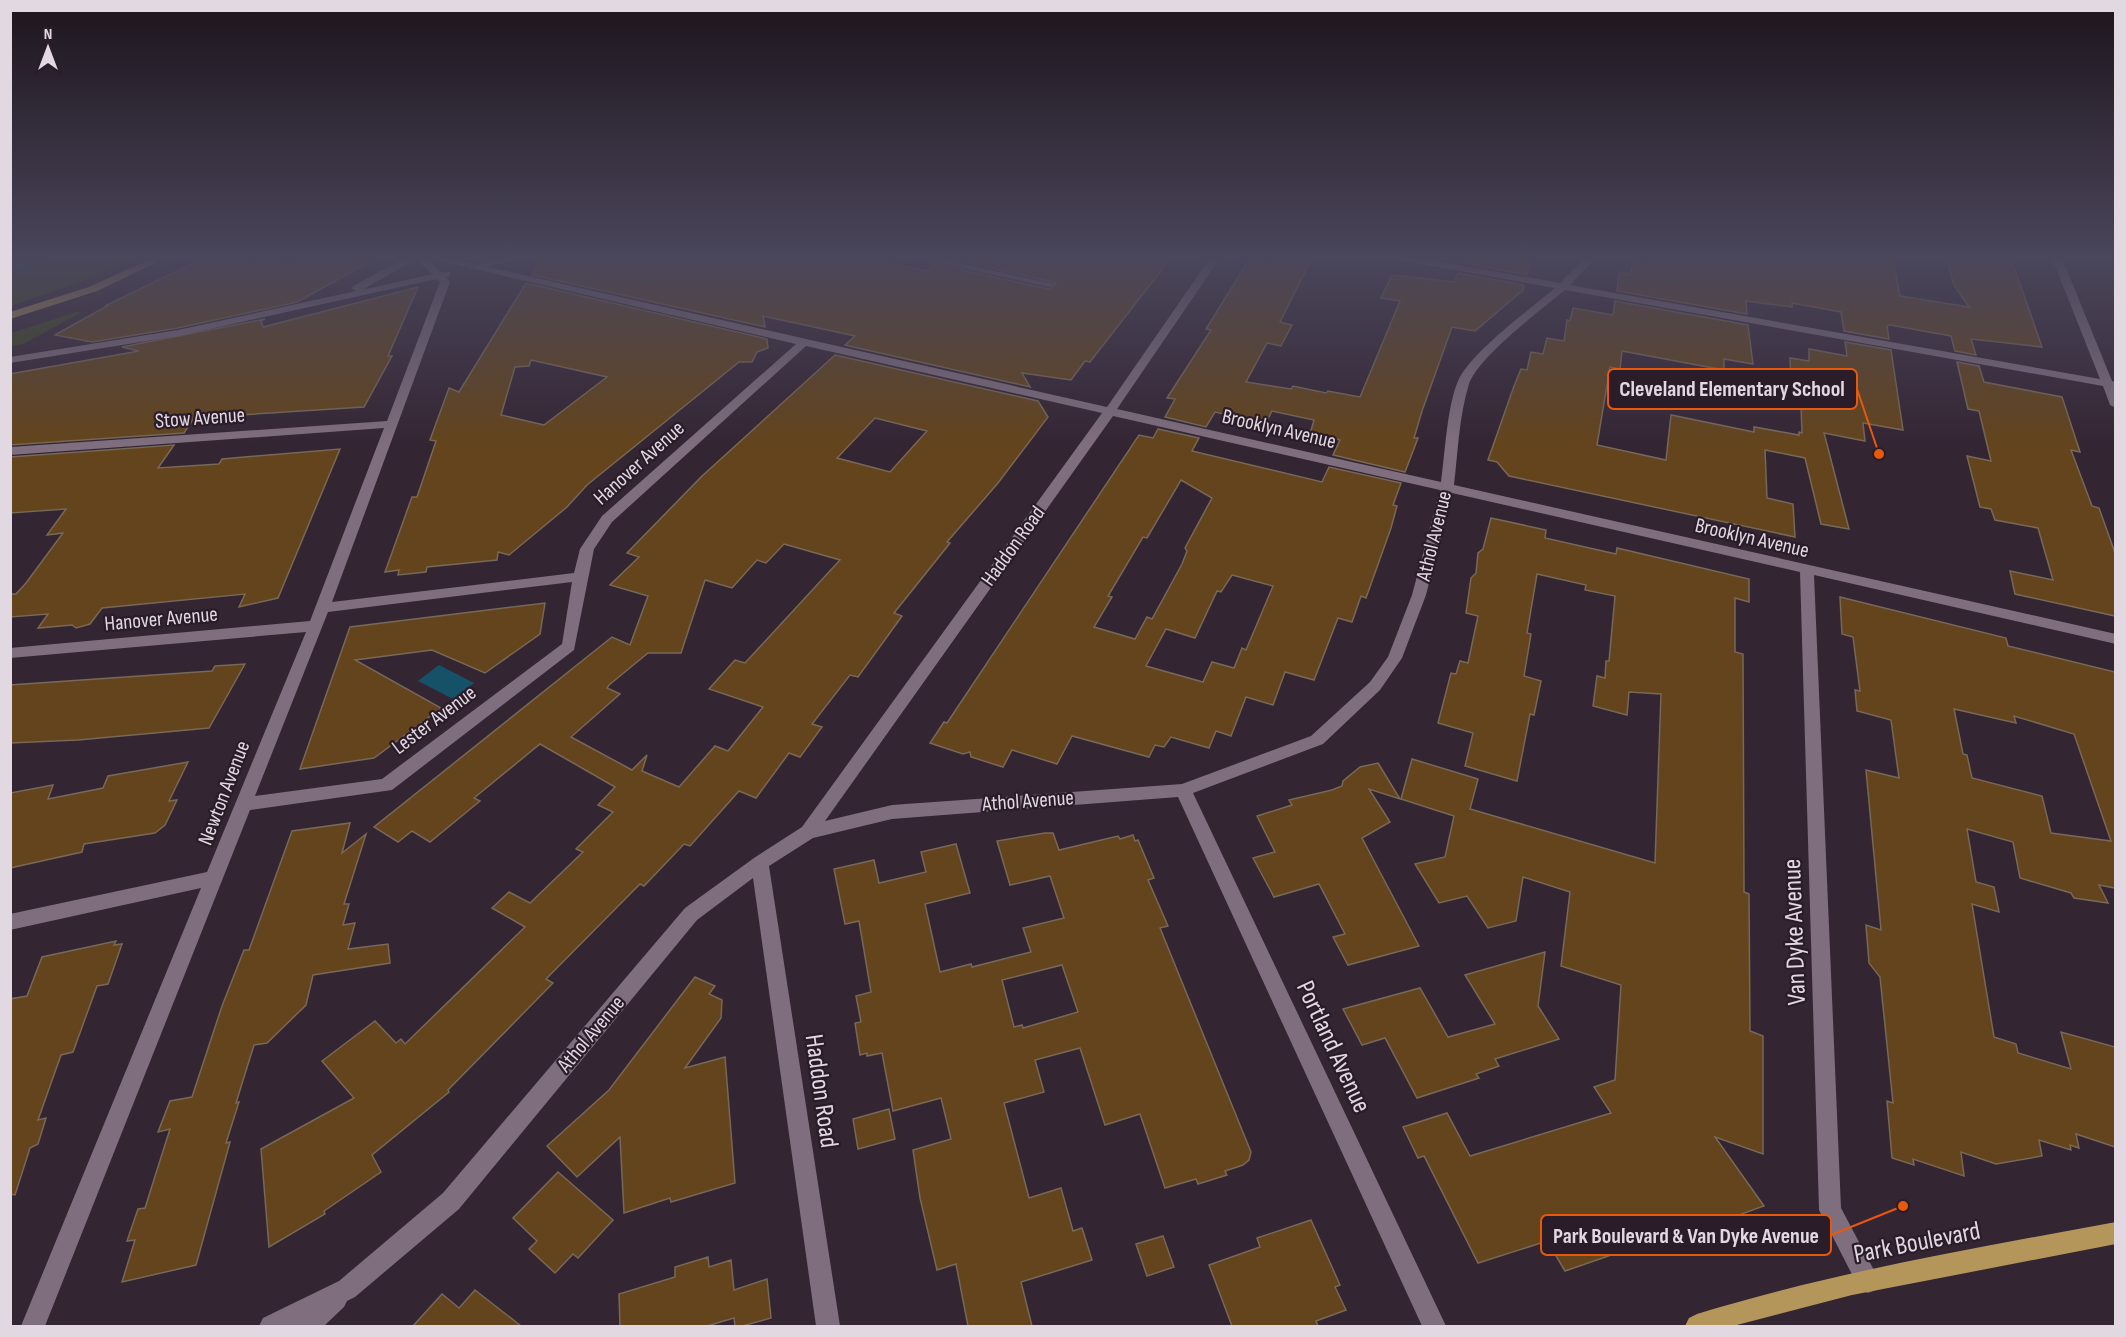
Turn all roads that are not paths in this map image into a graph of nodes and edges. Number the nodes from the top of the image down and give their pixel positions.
1 (235, 320) edge
2 (431, 320) edge
3 (712, 320) edge
4 (1172, 320) edge
5 (1523, 320) edge
6 (1751, 320) edge
7 (2084, 320) edge
8 (805, 341) junction
9 (10, 360) edge
10 (2111, 384) edge
11 (2115, 405) edge
12 (1110, 411) junction
13 (391, 424) junction
14 (10, 451) edge
15 (1447, 488) junction
16 (1807, 571) junction
17 (580, 577) junction
18 (323, 608) junction
19 (315, 626) junction
20 (2115, 639) edge
21 (10, 653) edge
22 (1183, 790) junction
23 (243, 804) junction
24 (808, 832) junction
25 (760, 863) junction
26 (215, 878) junction
27 (10, 922) edge
28 (2115, 1233) edge
29 (1868, 1282) junction
30 (346, 1289) junction
31 (1743, 1318) edge
32 (33, 1326) edge
33 (271, 1326) edge
34 (308, 1326) edge
35 (828, 1326) edge
36 (1434, 1326) edge
37 (1697, 1326) edge

1 - 9 street
2 - 13 street, Newton Avenue
3 - 8 street, Brooklyn Avenue
4 - 12 street, Haddon Road
5 - 15 street, Athol Avenue
6 - 10 street
7 - 10 street
8 - 12 street, Brooklyn Avenue
8 - 17 street, Hanover Avenue
10 - 11 street
12 - 15 street, Brooklyn Avenue
12 - 24 street, Haddon Road
13 - 14 street, Stow Avenue
13 - 18 street, Newton Avenue
15 - 16 street, Brooklyn Avenue
15 - 22 street, Athol Avenue
16 - 20 street, Brooklyn Avenue
16 - 29 street, Van Dyke Avenue
17 - 18 street
17 - 23 street, Lester Avenue
18 - 19 street, Newton Avenue
19 - 21 street, Hanover Avenue
19 - 23 street, Newton Avenue
22 - 24 street, Athol Avenue
22 - 36 street, Portland Avenue
23 - 26 street, Newton Avenue
24 - 25 street, Athol Avenue
25 - 30 street, Athol Avenue
25 - 35 street, Haddon Road
26 - 27 street
26 - 32 street, Newton Avenue
28 - 29 main road, Park Boulevard
29 - 31 main road, Park Boulevard
30 - 33 street, Athol Avenue
30 - 34 street, Athol Avenue
31 - 37 main road, Park Boulevard

